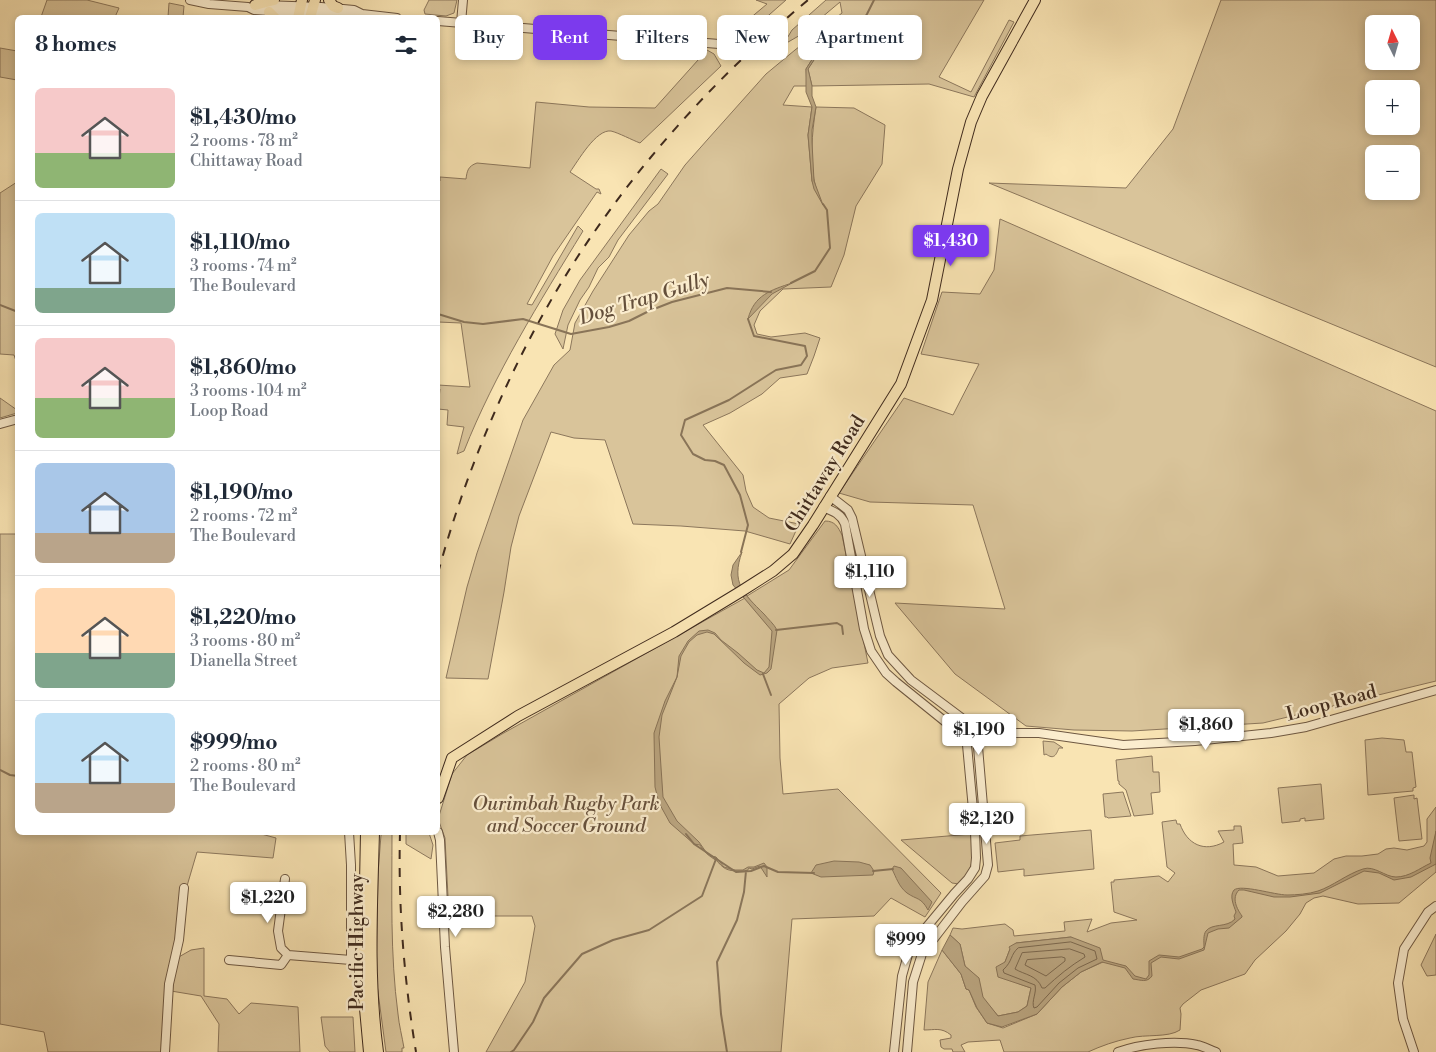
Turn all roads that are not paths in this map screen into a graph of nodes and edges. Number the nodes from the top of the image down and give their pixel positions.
1 (190, 0) edge
2 (274, 0) edge
3 (329, 0) edge
4 (463, 0) edge
5 (1035, 0) edge
6 (251, 6) junction
7 (338, 8) junction
8 (300, 10) edge
9 (312, 10) edge
10 (362, 14) junction
11 (272, 15) edge
12 (341, 15) edge
13 (359, 15) edge
14 (371, 15) edge
15 (462, 15) edge
16 (440, 21) edge
17 (455, 22) edge
18 (523, 28) edge
19 (717, 44) edge
20 (15, 420) edge
21 (0, 424) edge
22 (830, 496) junction
23 (823, 507) junction
24 (1436, 690) edge
25 (977, 735) junction
26 (966, 741) junction
27 (440, 792) edge
28 (349, 835) edge
29 (366, 835) edge
30 (374, 835) edge
31 (439, 835) edge
32 (285, 879) dead end
33 (184, 888) dead end
34 (1436, 906) edge
35 (364, 944) junction
36 (288, 955) junction
37 (229, 960) dead end
38 (351, 960) junction
39 (363, 987) junction
40 (165, 1052) edge
41 (369, 1052) edge
42 (378, 1052) edge
43 (454, 1052) edge
44 (894, 1052) edge
45 (907, 1052) edge
46 (1118, 1052) edge
47 (1216, 1052) edge
48 (1414, 1052) edge

1 - 6 street
2 - 6 main road
3 - 7 main road
4 - 15 street
5 - 22 main road, Chittaway Road
6 - 8 street
6 - 11 street
7 - 9 street
7 - 10 street
8 - 9 street
8 - 11 street
9 - 12 street
10 - 13 street
10 - 14 street
16 - 17 street
18 - 19 street
20 - 21 street
22 - 23 main road, Chittaway Road
22 - 25 street
23 - 26 street
23 - 27 main road, Chittaway Road
24 - 25 street, Loop Road
25 - 26 street, Loop Road
25 - 45 street
26 - 44 street
28 - 38 street
29 - 35 main road, Pacific Highway
30 - 42 main road, Pacific Highway
31 - 43 street
32 - 36 street
33 - 40 street
34 - 48 street
35 - 38 street
35 - 39 main road, Pacific Highway
36 - 37 street
36 - 38 street
38 - 39 street
39 - 41 main road, Pacific Highway
46 - 47 street

